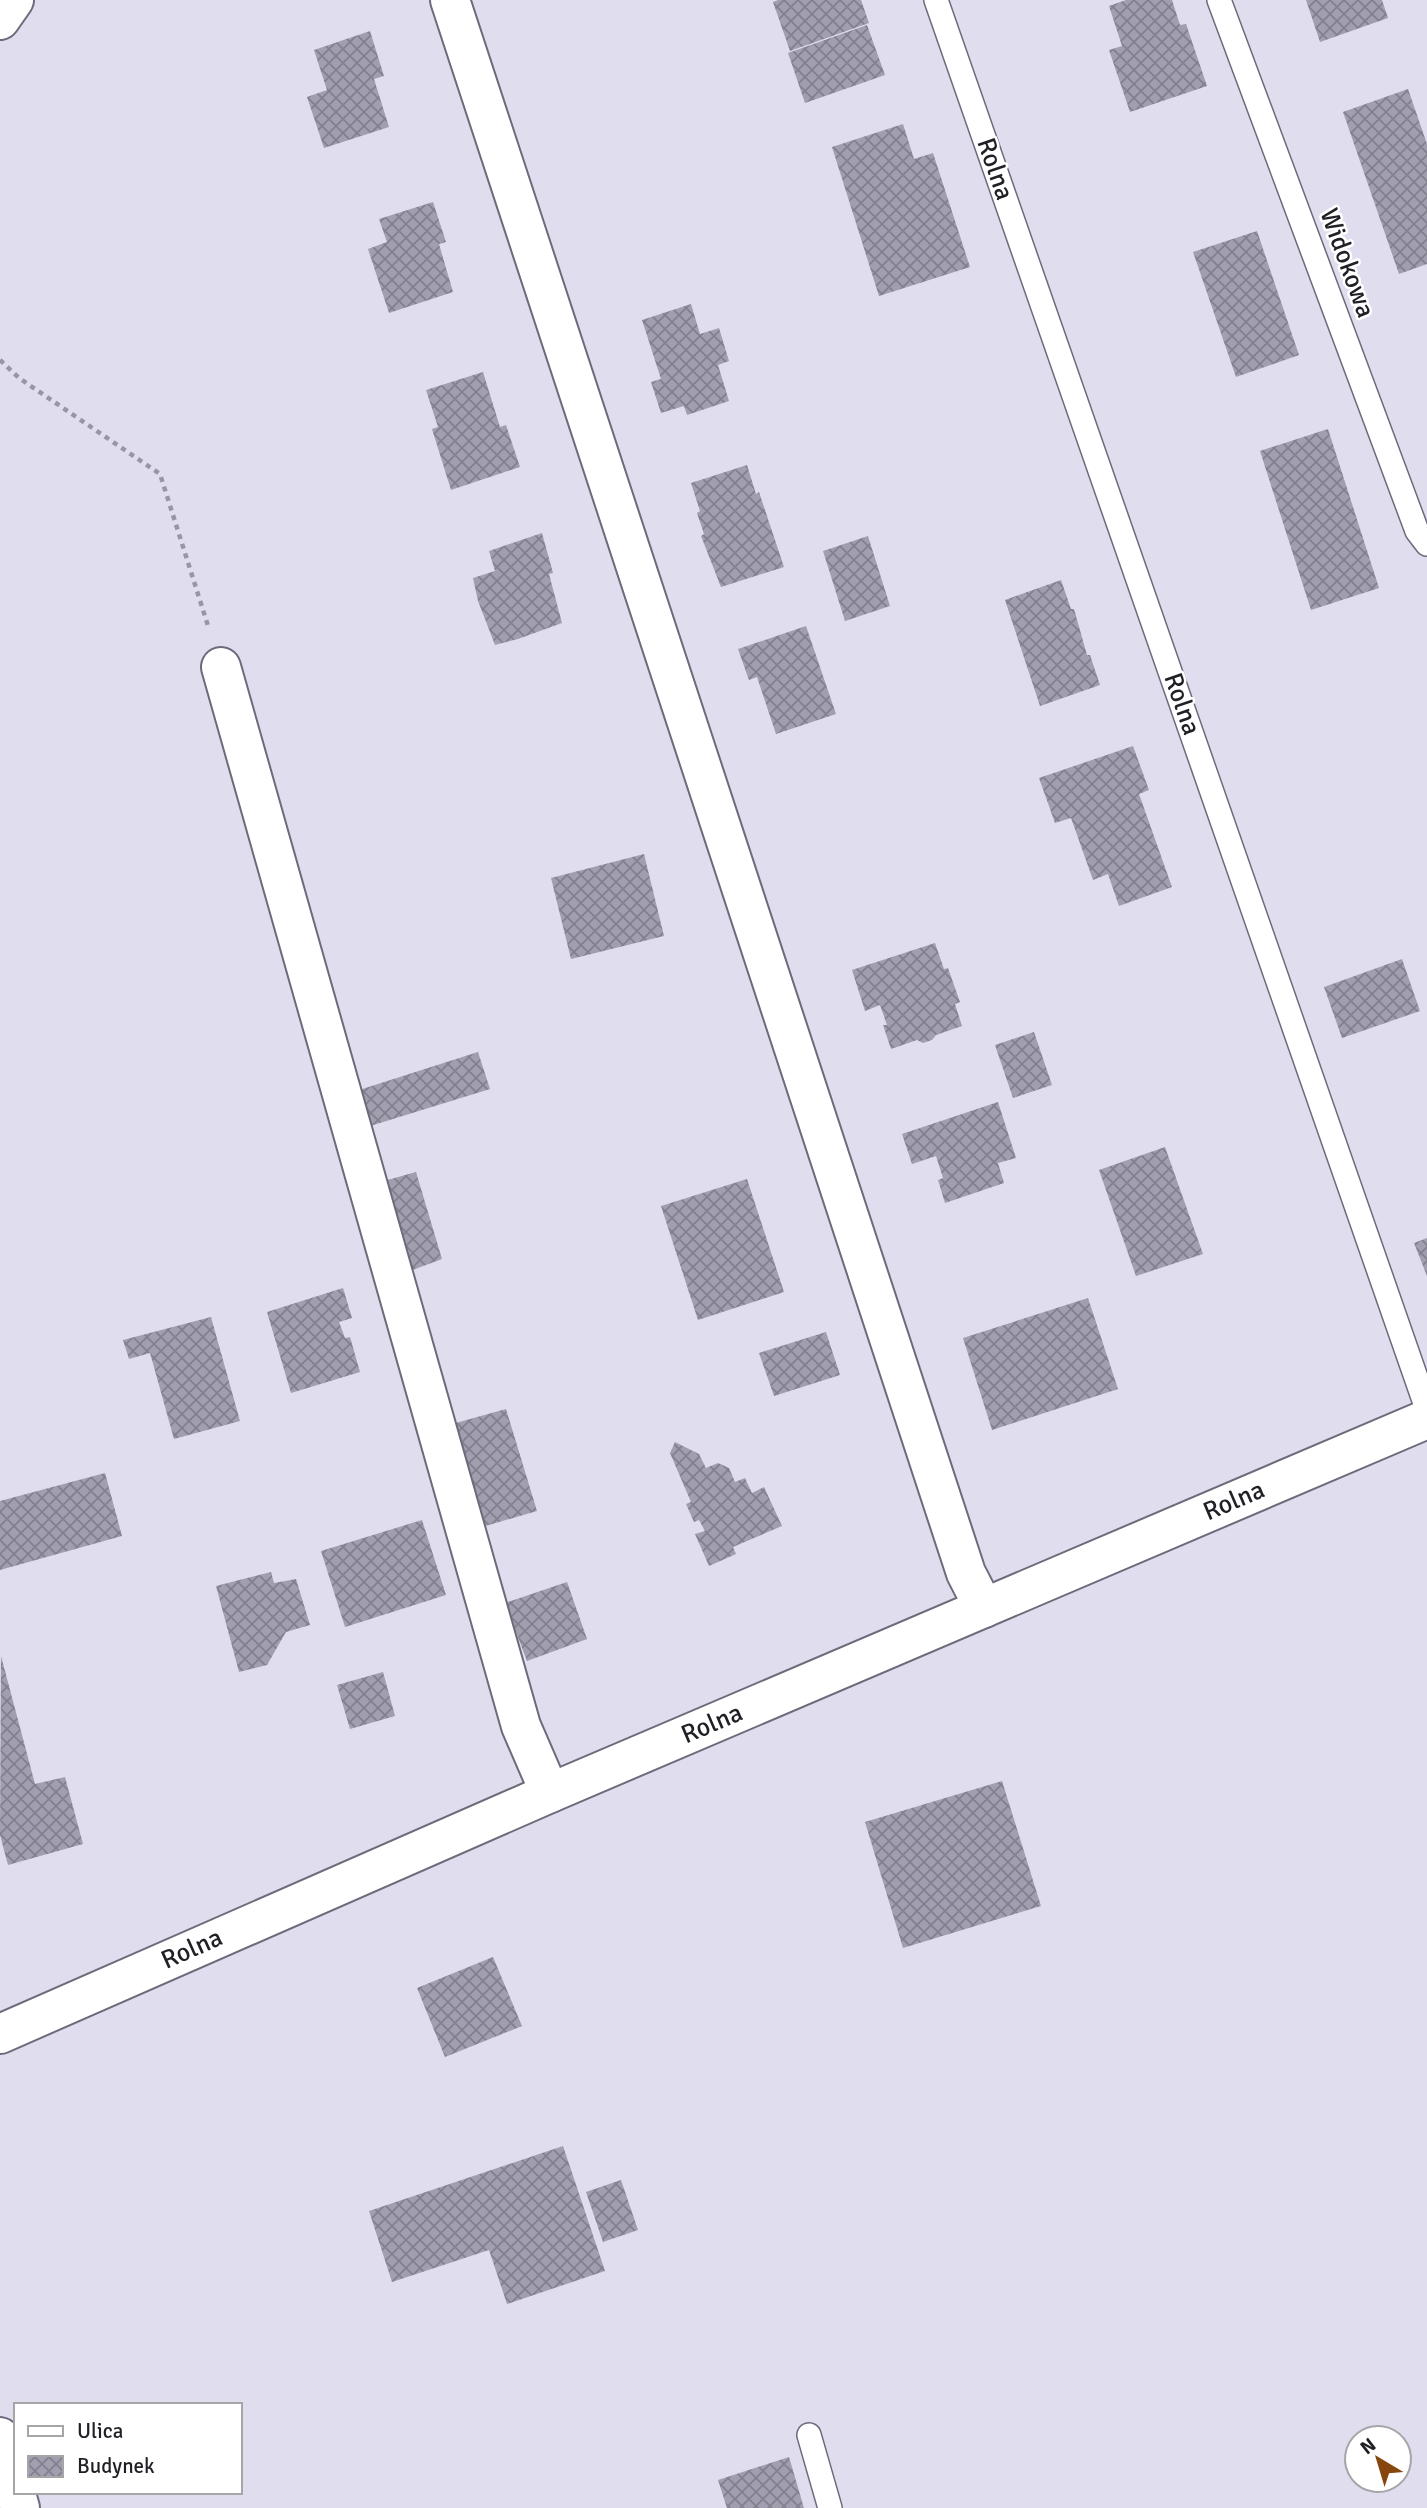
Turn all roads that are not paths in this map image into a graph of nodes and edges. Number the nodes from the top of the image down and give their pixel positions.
1 (14, 0) edge
2 (450, 0) edge
3 (936, 0) edge
4 (1219, 0) edge
5 (0, 20) edge
6 (1427, 544) edge
7 (221, 667) road end
8 (1427, 1409) edge
9 (1427, 1419) edge
10 (984, 1608) junction
11 (550, 1793) junction
12 (0, 2034) edge
13 (809, 2435) dead end
14 (0, 2437) edge
15 (14, 2487) edge
16 (830, 2508) edge

1 - 5 street
2 - 10 street
3 - 8 lane, Rolna
4 - 6 lane, Widokowa
7 - 11 street
9 - 10 street, Rolna
10 - 11 street, Rolna
11 - 12 street, Rolna
13 - 16 lane
14 - 15 street

